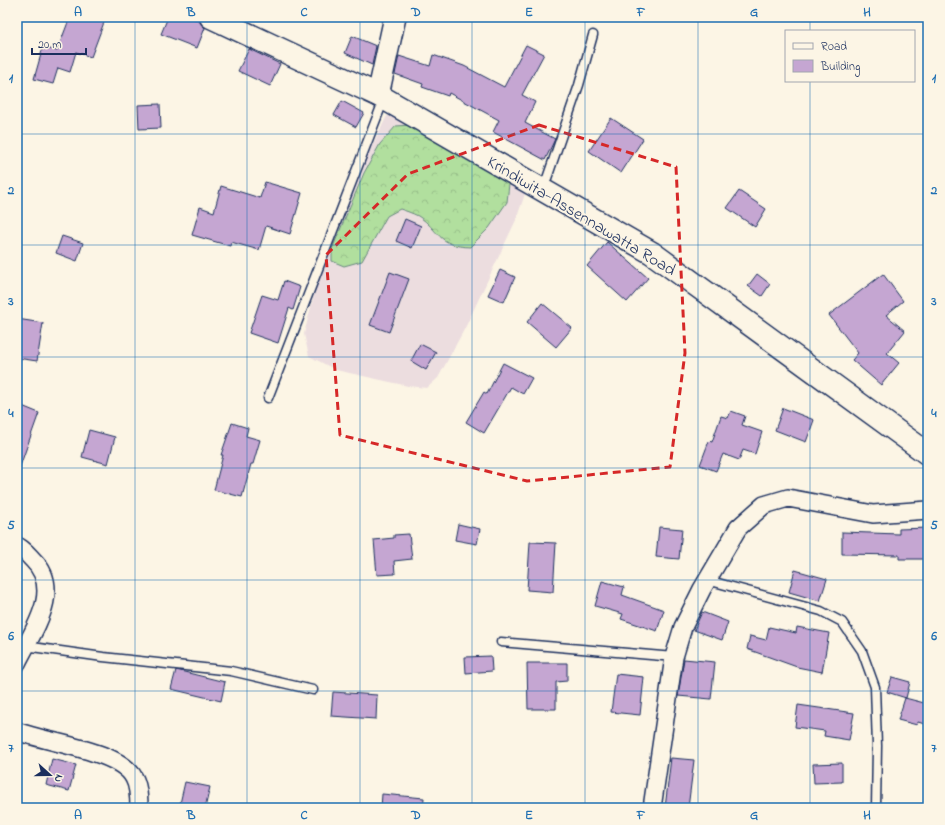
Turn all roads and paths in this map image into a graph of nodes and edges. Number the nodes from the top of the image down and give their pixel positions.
1 (211, 17) edge
2 (395, 17) edge
3 (593, 35) dead end
4 (381, 97) junction
5 (543, 191) junction
6 (268, 398) dead end
7 (928, 454) edge
8 (928, 510) edge
9 (17, 546) edge
10 (707, 580) junction
11 (501, 642) dead end
12 (25, 646) junction
13 (674, 657) junction
14 (17, 663) edge
15 (313, 690) dead end
16 (17, 731) edge
17 (139, 808) edge
18 (652, 808) edge
19 (876, 808) edge

1 - 4 main road, Krindiwita-Assennawatta Road
2 - 4 street
3 - 5 lane
4 - 5 main road, Krindiwita-Assennawatta Road
4 - 6 lane
5 - 7 main road, Krindiwita-Assennawatta Road
8 - 10 street
9 - 12 street
10 - 13 street
10 - 19 lane
11 - 13 lane
12 - 14 street
12 - 15 lane
13 - 18 street
16 - 17 street

